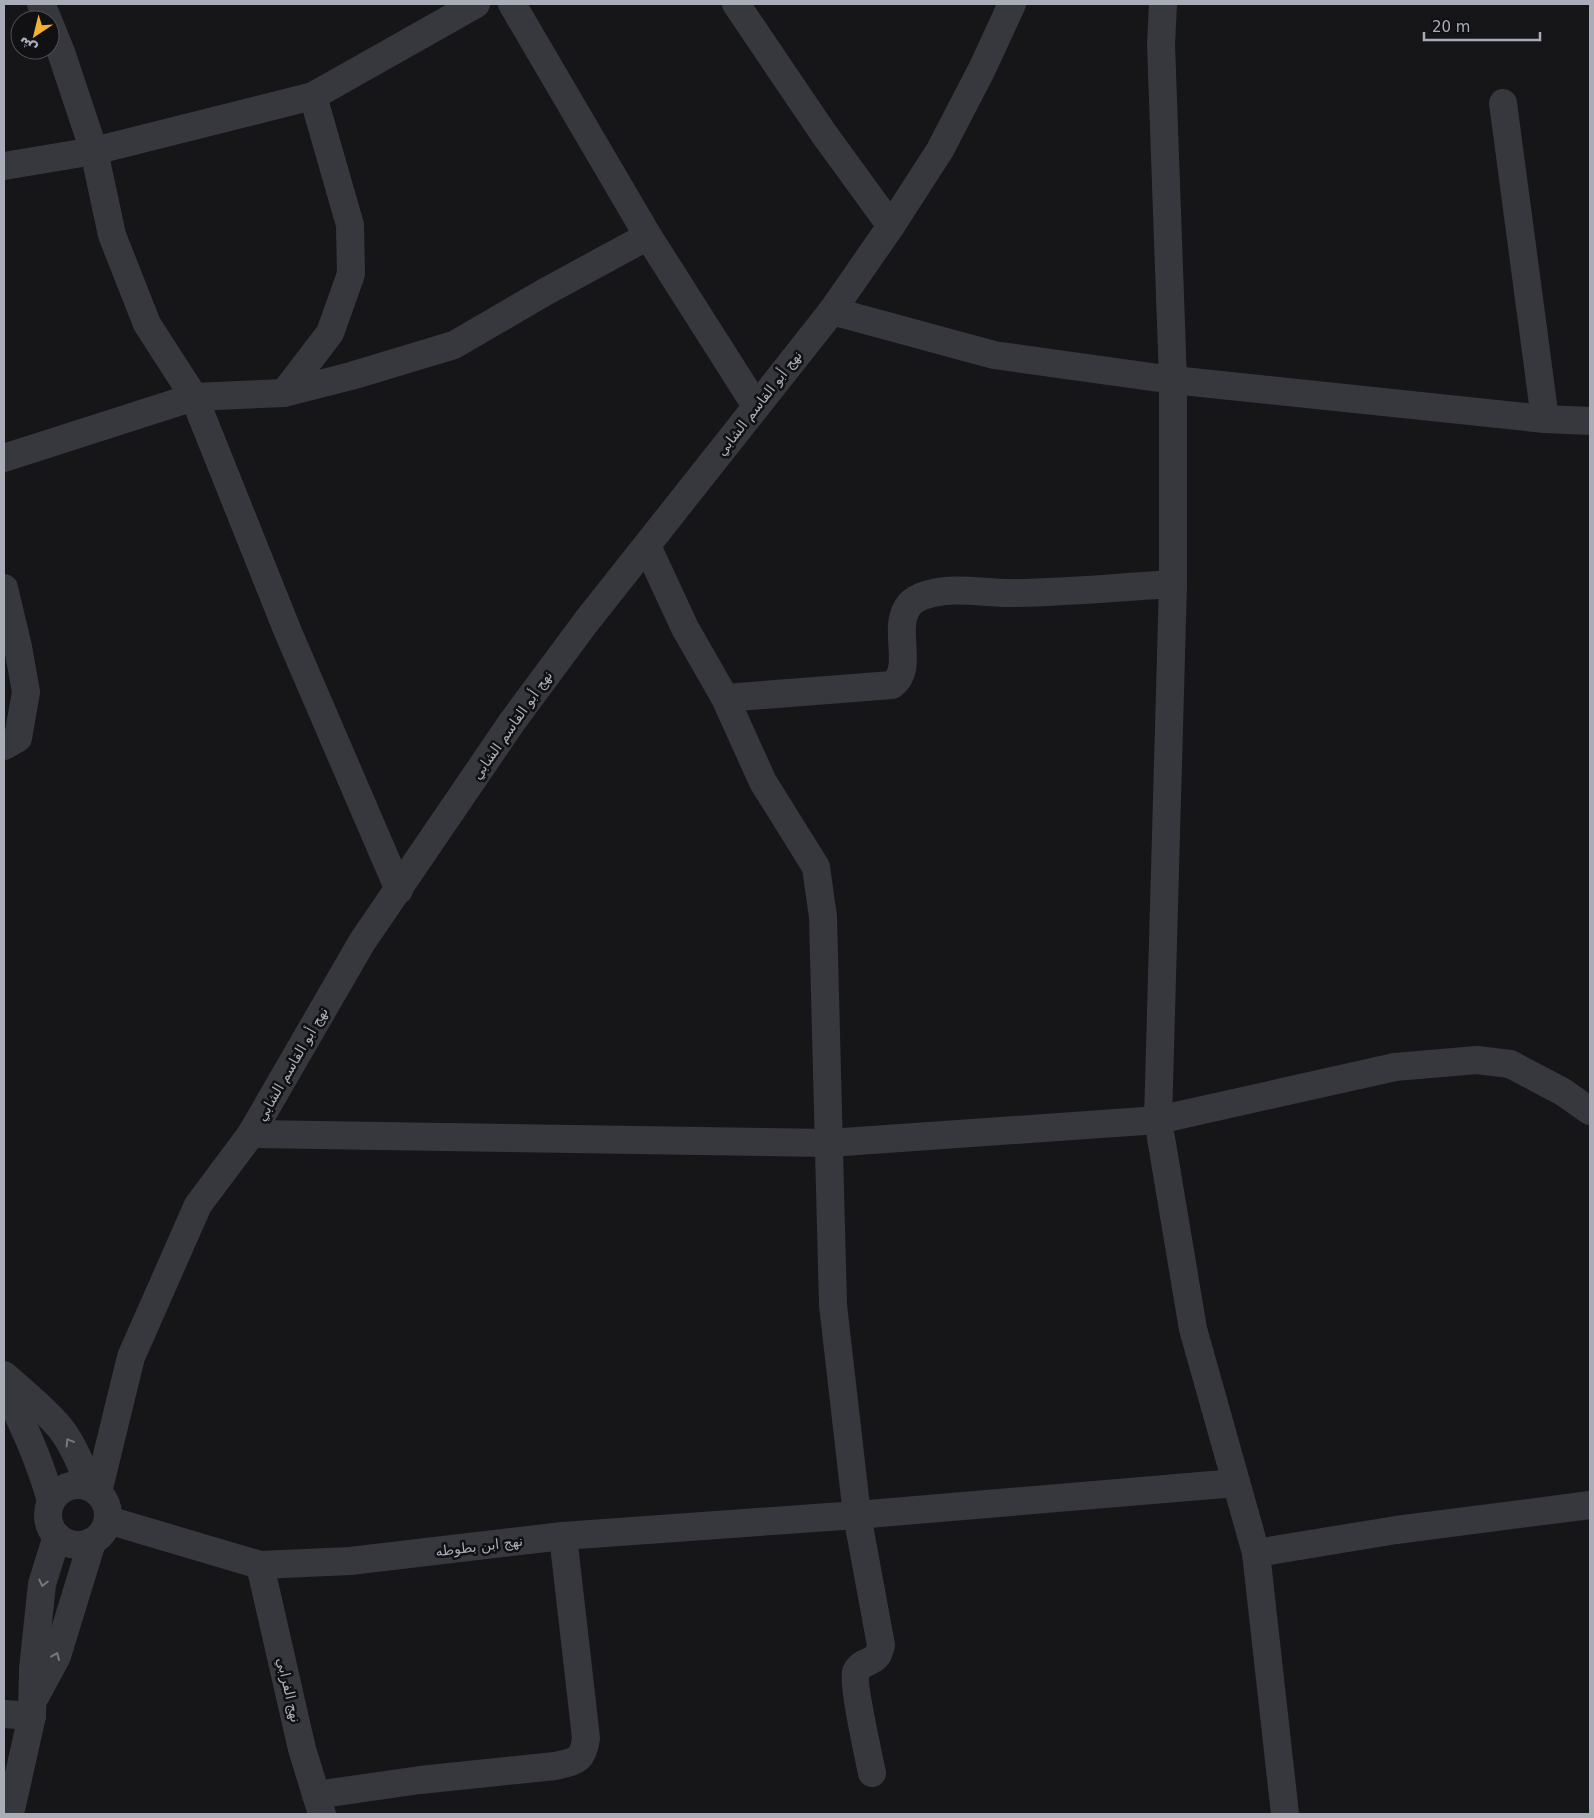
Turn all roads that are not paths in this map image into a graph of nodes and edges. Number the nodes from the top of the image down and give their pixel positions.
1 (476, 4) edge
2 (512, 4) edge
3 (736, 4) edge
4 (1012, 4) edge
5 (1163, 4) edge
6 (60, 50) edge
7 (313, 96) junction
8 (1503, 103) dead end
9 (94, 151) junction
10 (4, 166) edge
11 (891, 226) junction
12 (648, 236) junction
13 (832, 310) junction
14 (1173, 380) junction
15 (284, 393) junction
16 (194, 397) junction
17 (756, 406) junction
18 (1545, 419) junction
19 (1590, 421) edge
20 (4, 458) edge
21 (647, 546) junction
22 (1173, 584) junction
23 (4, 588) edge
24 (725, 698) junction
25 (4, 746) edge
26 (399, 890) junction
27 (1590, 1111) edge
28 (1158, 1120) junction
29 (251, 1134) junction
30 (829, 1144) junction
31 (4, 1375) edge
32 (4, 1386) edge
33 (1236, 1483) junction
34 (93, 1489) junction
35 (51, 1501) junction
36 (1590, 1505) edge
37 (857, 1515) junction
38 (108, 1520) junction
39 (57, 1536) junction
40 (563, 1536) junction
41 (92, 1542) junction
42 (1256, 1553) junction
43 (260, 1566) junction
44 (33, 1707) junction
45 (4, 1714) edge
46 (872, 1773) dead end
47 (319, 1805) edge
48 (10, 1814) edge
49 (1285, 1814) edge

1 - 7 street
2 - 12 street
3 - 11 street
4 - 11 street, نهج أبو القاسم الشابي
5 - 14 street
6 - 9 street
7 - 9 street
7 - 15 street
8 - 18 street
9 - 10 street
9 - 16 street
11 - 13 street, نهج أبو القاسم الشابي
12 - 15 street
12 - 17 street
13 - 14 street
13 - 17 street, نهج أبو القاسم الشابي
14 - 18 street
14 - 22 street
15 - 16 street
16 - 20 street
16 - 26 street
17 - 21 street, نهج أبو القاسم الشابي
18 - 19 street
21 - 24 street
21 - 26 street, نهج أبو القاسم الشابي
22 - 24 street
22 - 28 street
23 - 25 street
24 - 30 street
26 - 29 street, نهج أبو القاسم الشابي
27 - 28 street
28 - 30 street
28 - 33 street
29 - 30 street
29 - 34 street, نهج أبو القاسم الشابي
30 - 37 street
34 -> 31 street
32 - 35 street
33 - 37 street, نهج ابن بطوطه
33 - 42 street
34 - 35 street
34 - 38 street
35 - 39 street
36 - 42 street
37 - 40 street, نهج ابن بطوطه
37 - 46 street
38 - 41 street
38 - 43 street, نهج ابن بطوطه
39 - 41 street
39 -> 44 street
40 - 43 street, نهج ابن بطوطه
40 - 47 street
44 -> 41 street
42 - 49 street
43 - 47 street, نهج الفرابي
44 - 45 street
44 - 48 street

